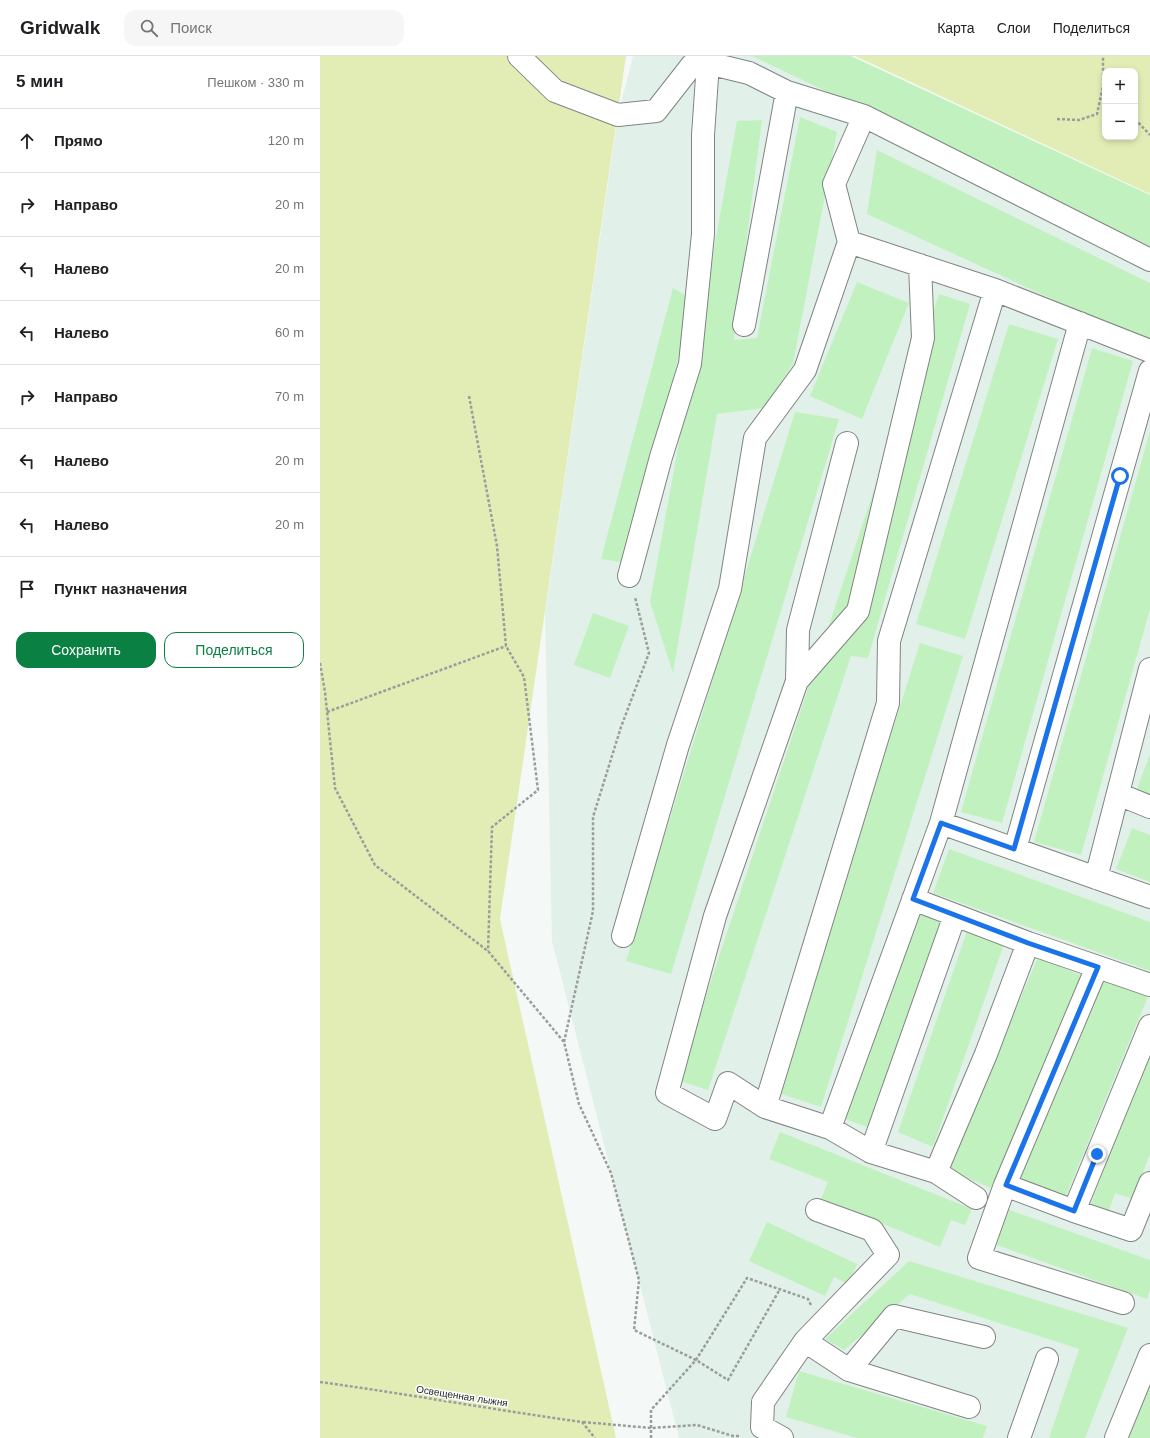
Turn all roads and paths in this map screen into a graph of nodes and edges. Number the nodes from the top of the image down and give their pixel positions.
1 (519, 56) edge
2 (1103, 56) edge
3 (708, 63) junction
4 (1103, 68) edge
5 (787, 92) junction
6 (1102, 95) edge
7 (864, 116) junction
8 (1057, 119) dead end
9 (1138, 122) edge
10 (1150, 135) edge
11 (849, 242) junction
12 (1150, 260) edge
13 (920, 265) junction
14 (995, 290) junction
15 (1080, 323) junction
16 (744, 325) dead end
17 (1150, 351) edge
18 (1150, 371) edge
19 (469, 396) dead end
20 (847, 443) dead end
21 (630, 576) joint
22 (506, 646) junction
23 (320, 663) edge
24 (1150, 669) edge
25 (797, 681) junction
26 (327, 712) junction
27 (1143, 726) edge
28 (1118, 794) junction
29 (1150, 807) edge
30 (941, 823) junction
31 (1014, 849) junction
32 (1096, 878) junction
33 (1150, 897) edge
34 (913, 899) junction
35 (955, 915) junction
36 (623, 936) dead end
37 (1028, 943) junction
38 (488, 951) junction
39 (1098, 967) junction
40 (1150, 985) edge
41 (1150, 1026) edge
42 (564, 1042) junction
43 (765, 1107) junction
44 (830, 1128) junction
45 (871, 1152) junction
46 (936, 1172) junction
47 (1150, 1183) edge
48 (1006, 1185) junction
49 (976, 1198) dead end
50 (817, 1210) dead end
51 (1074, 1211) junction
52 (780, 1289) junction
53 (1124, 1303) dead end
54 (821, 1325) junction
55 (984, 1337) dead end
56 (805, 1341) junction
57 (1150, 1355) edge
58 (1047, 1359) dead end
59 (696, 1360) junction
60 (849, 1370) junction
61 (320, 1382) edge
62 (969, 1407) dead end
63 (582, 1422) junction
64 (762, 1427) junction
65 (651, 1428) junction
66 (595, 1438) edge
67 (651, 1438) edge
68 (782, 1438) edge
69 (1019, 1438) edge
70 (1116, 1438) edge

1 - 3 lane
2 - 4 path
3 - 5 lane
3 - 21 lane
5 - 7 lane
5 - 16 lane
6 - 8 path
7 - 11 lane
7 - 12 lane
9 - 10 path
11 - 13 lane
11 - 36 lane
13 - 14 lane
13 - 25 lane
14 - 15 lane
14 - 43 lane
15 - 17 lane
15 - 30 lane
18 - 31 lane
19 - 22 path
20 - 25 lane
21 - 42 path
22 - 26 path
22 - 38 path
23 - 26 path
24 - 27 lane
25 - 43 lane
26 - 38 path
27 - 28 lane
28 - 29 lane
28 - 32 lane
30 - 31 lane
30 - 34 lane
31 - 32 lane
32 - 33 lane
34 - 35 lane
34 - 44 lane
35 - 37 lane
35 - 45 lane
37 - 39 lane
37 - 46 lane
38 - 42 path
39 - 40 lane
39 - 48 lane
41 - 51 lane
42 - 59 path
43 - 44 lane
44 - 45 lane
45 - 46 lane
46 - 49 lane
47 - 51 lane
48 - 51 lane
48 - 53 lane
50 - 54 lane
52 - 54 path
52 - 59 path
52 - 59 path
54 - 56 lane
55 - 60 lane
56 - 60 lane
56 - 64 lane
57 - 70 lane
58 - 69 lane
59 - 65 path
60 - 62 lane
61 - 63 path, Освещенная лыжня
63 - 65 path, Освещенная лыжня
63 - 66 path
64 - 65 path, Освещенная лыжня
64 - 68 lane
65 - 67 path

